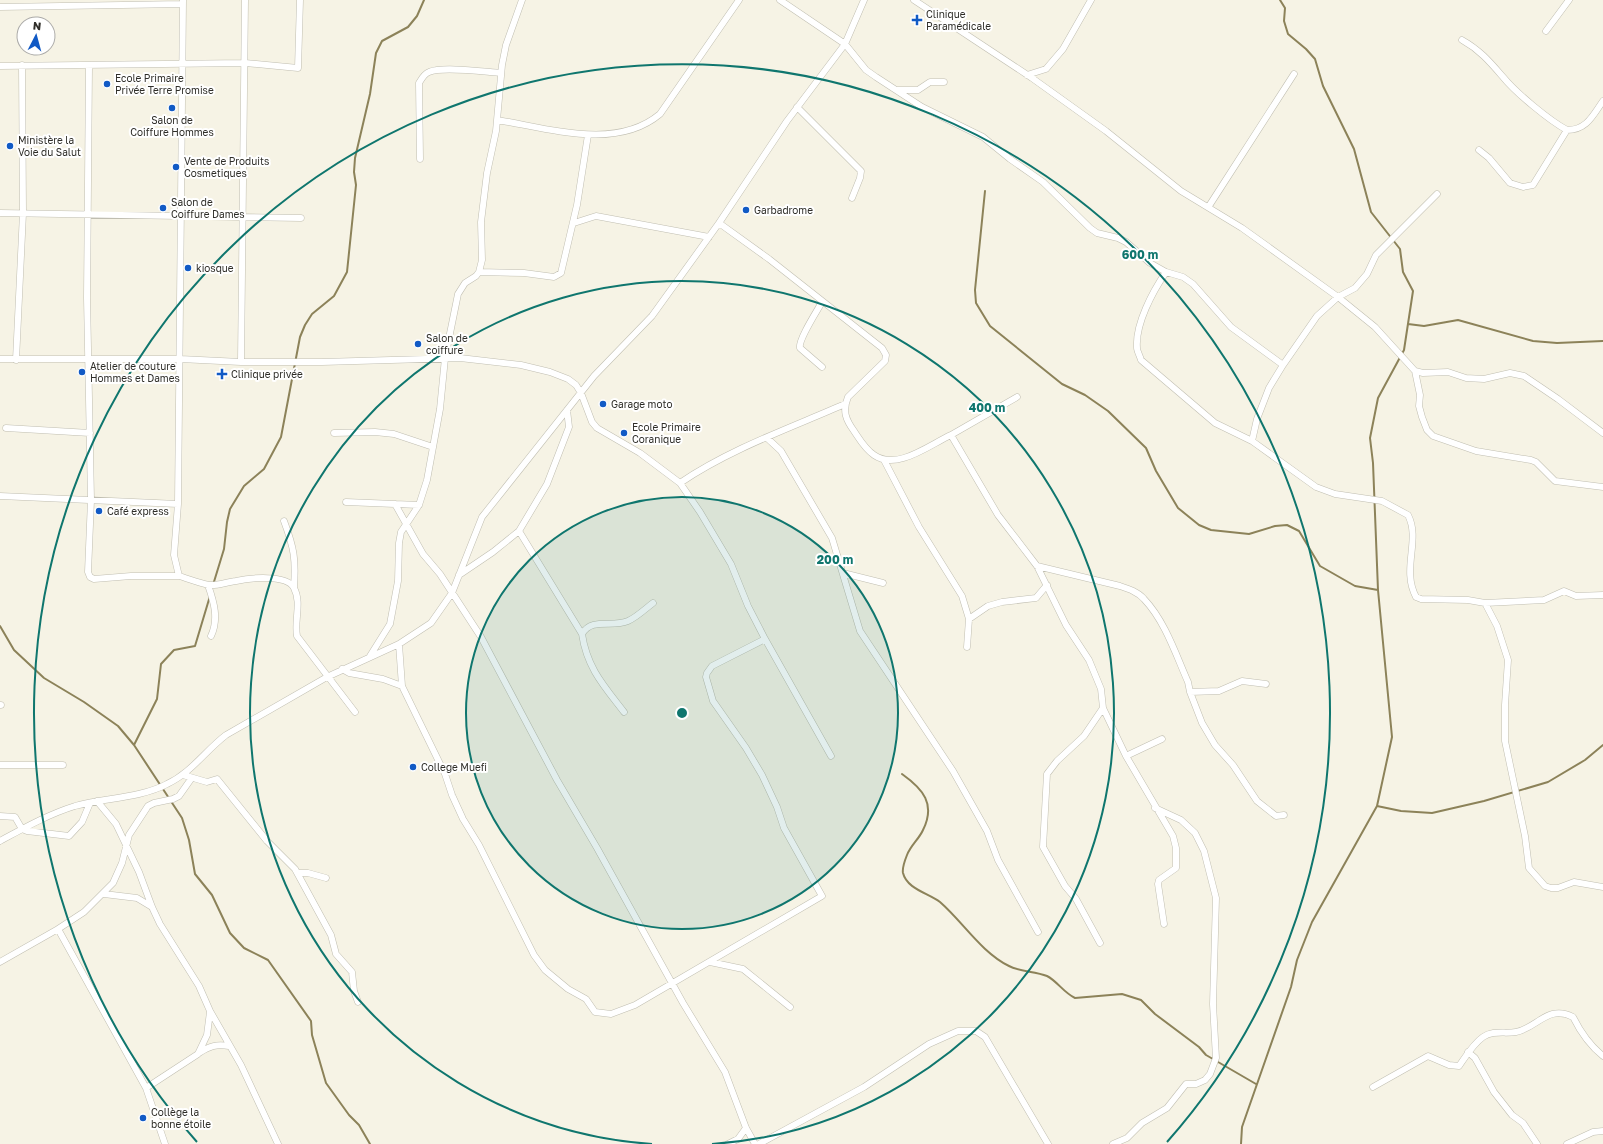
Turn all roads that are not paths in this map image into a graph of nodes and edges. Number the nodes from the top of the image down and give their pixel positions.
1 (245, 0) edge
2 (300, 0) edge
3 (522, 0) edge
4 (739, 0) edge
5 (780, 0) edge
6 (864, 0) edge
7 (914, 0) edge
8 (1091, 0) edge
9 (1569, 0) edge
10 (183, 2) edge
11 (0, 7) edge
12 (1546, 31) dead end
13 (1462, 40) dead end
14 (845, 44) junction
15 (244, 63) junction
16 (22, 65) junction
17 (182, 65) junction
18 (0, 66) edge
19 (89, 66) junction
20 (501, 73) junction
21 (1294, 74) dead end
22 (1027, 75) junction
23 (944, 82) dead end
24 (897, 90) junction
25 (1603, 101) edge
26 (797, 107) junction
27 (497, 120) junction
28 (1568, 130) junction
29 (588, 135) junction
30 (1479, 150) dead end
31 (420, 159) dead end
32 (1437, 194) dead end
33 (852, 198) dead end
34 (1209, 206) junction
35 (0, 212) edge
36 (23, 213) junction
37 (88, 213) junction
38 (182, 215) junction
39 (243, 216) junction
40 (301, 218) dead end
41 (574, 223) junction
42 (720, 223) junction
43 (709, 237) junction
44 (479, 272) junction
45 (1166, 272) junction
46 (1338, 297) junction
47 (822, 302) junction
48 (445, 358) junction
49 (0, 359) edge
50 (180, 359) junction
51 (16, 360) junction
52 (89, 360) junction
53 (241, 362) junction
54 (1283, 365) junction
55 (822, 367) dead end
56 (1415, 371) junction
57 (581, 393) junction
58 (1017, 397) dead end
59 (845, 404) junction
60 (567, 410) junction
61 (6, 428) dead end
62 (90, 433) junction
63 (334, 433) dead end
64 (1603, 434) edge
65 (951, 435) junction
66 (767, 438) junction
67 (1252, 440) junction
68 (433, 447) junction
69 (884, 460) junction
70 (680, 483) junction
71 (1603, 487) edge
72 (0, 496) edge
73 (90, 500) junction
74 (346, 502) dead end
75 (178, 504) junction
76 (395, 504) junction
77 (419, 505) junction
78 (284, 521) dead end
79 (406, 523) junction
80 (519, 530) junction
81 (1037, 566) junction
82 (843, 573) junction
83 (459, 575) junction
84 (179, 576) junction
85 (883, 582) dead end
86 (208, 585) junction
87 (1047, 585) junction
88 (294, 587) junction
89 (452, 593) junction
90 (1603, 595) edge
91 (653, 603) dead end
92 (1485, 603) junction
93 (969, 618) junction
94 (582, 634) junction
95 (211, 636) dead end
96 (765, 639) junction
97 (399, 644) junction
98 (967, 647) dead end
99 (370, 656) junction
100 (342, 669) junction
101 (327, 677) junction
102 (1266, 684) dead end
103 (402, 686) junction
104 (1190, 692) junction
105 (1103, 708) junction
106 (355, 712) dead end
107 (624, 712) dead end
108 (1162, 739) dead end
109 (831, 756) dead end
110 (1126, 756) junction
111 (0, 765) edge
112 (63, 765) dead end
113 (183, 775) junction
114 (191, 779) junction
115 (97, 801) junction
116 (90, 803) junction
117 (1156, 808) junction
118 (1284, 815) dead end
119 (0, 816) edge
120 (22, 829) junction
121 (0, 841) edge
122 (125, 845) junction
123 (298, 873) junction
124 (326, 878) dead end
125 (1603, 887) edge
126 (104, 894) junction
127 (152, 907) junction
128 (1164, 924) dead end
129 (58, 929) junction
130 (1038, 932) dead end
131 (1100, 943) dead end
132 (0, 962) edge
133 (710, 962) junction
134 (673, 984) junction
135 (358, 1002) dead end
136 (790, 1007) dead end
137 (210, 1011) junction
138 (229, 1046) junction
139 (1468, 1052) junction
140 (198, 1054) junction
141 (1603, 1056) edge
142 (1373, 1087) dead end
143 (146, 1088) junction
144 (746, 1128) junction
145 (1603, 1131) edge
146 (1127, 1138) junction
147 (275, 1143) edge
148 (165, 1144) edge
149 (728, 1144) edge
150 (756, 1144) edge
151 (759, 1144) edge
152 (1048, 1144) edge
153 (1113, 1144) edge
154 (1130, 1144) edge
155 (1537, 1144) edge
156 (1567, 1144) edge

1 - 15 street
2 - 15 street
3 - 20 street
4 - 29 street
5 - 14 street
6 - 14 street
7 - 22 street
8 - 22 street
9 - 12 street
10 - 11 street
10 - 17 street
13 - 28 street
14 - 24 street
14 - 26 street
15 - 17 street
15 - 39 street
16 - 18 street
16 - 19 street
16 - 36 street
17 - 19 street
17 - 38 street
19 - 37 street
20 - 27 street
20 - 31 street
21 - 34 street
22 - 34 street
23 - 24 street
24 - 45 street
25 - 28 street
26 - 33 street
26 - 42 street
27 - 29 street
27 - 44 street
28 - 30 street
29 - 41 street
32 - 46 street
34 - 46 street
35 - 36 street
36 - 37 street
36 - 51 street
37 - 38 street
37 - 52 street
38 - 39 street
38 - 50 street
39 - 40 street
39 - 53 street
41 - 43 street
41 - 44 street
42 - 43 street
42 - 47 street
43 - 57 street
44 - 48 street
45 - 54 street
45 - 67 street
46 - 54 street
46 - 56 street
47 - 55 street
47 - 59 street
48 - 53 street
48 - 57 street
48 - 68 street
49 - 51 street
50 - 52 street
50 - 53 street
50 - 75 street
51 - 52 street
52 - 62 street
54 - 67 street
56 - 64 street
56 - 71 street
57 - 60 street
57 - 70 street
58 - 65 street
59 - 66 street
59 - 69 street
60 - 80 street
60 - 83 street
61 - 62 street
62 - 73 street
63 - 68 street
65 - 69 street
65 - 81 street
66 - 70 street
66 - 82 street
67 - 92 street
68 - 77 street
69 - 93 street
70 - 96 street
72 - 73 street
73 - 75 street
73 - 84 street
74 - 76 street
75 - 84 street
76 - 77 street
76 - 79 street
77 - 79 street
78 - 88 street
79 - 89 street
79 - 99 street
80 - 83 street
80 - 94 street
81 - 87 street
81 - 104 street
82 - 85 street
82 - 130 street
83 - 89 street
84 - 86 street
86 - 88 street
86 - 95 street
87 - 93 street
87 - 105 street
88 - 101 street
89 - 97 street
89 - 134 street
90 - 92 street
91 - 94 street
92 - 125 street
93 - 98 street
94 - 107 street
96 - 109 street
96 - 133 street
97 - 99 street
97 - 103 street
99 - 100 street
100 - 101 street
100 - 103 street
101 - 106 street
101 - 113 street
102 - 104 street
103 - 134 street
104 - 118 street
105 - 110 street
105 - 131 street
108 - 110 street
110 - 117 street
111 - 112 street
113 - 114 street
113 - 115 street
114 - 122 street
114 - 123 street
115 - 116 street
115 - 122 street
116 - 120 street
116 - 120 street
117 - 128 street
117 - 146 street
119 - 120 street
120 - 121 street
122 - 126 street
122 - 127 street
123 - 124 street
123 - 135 street
126 - 127 street
126 - 129 street
127 - 137 street
129 - 132 street
129 - 143 street
133 - 134 street
133 - 136 street
134 - 144 street
137 - 138 street
137 - 140 street
138 - 140 street
138 - 147 street
139 - 141 street
139 - 142 street
139 - 155 street
140 - 143 street
143 - 148 street
144 - 149 street
144 - 150 street
145 - 156 street
146 - 153 street
146 - 154 street
151 - 152 street

